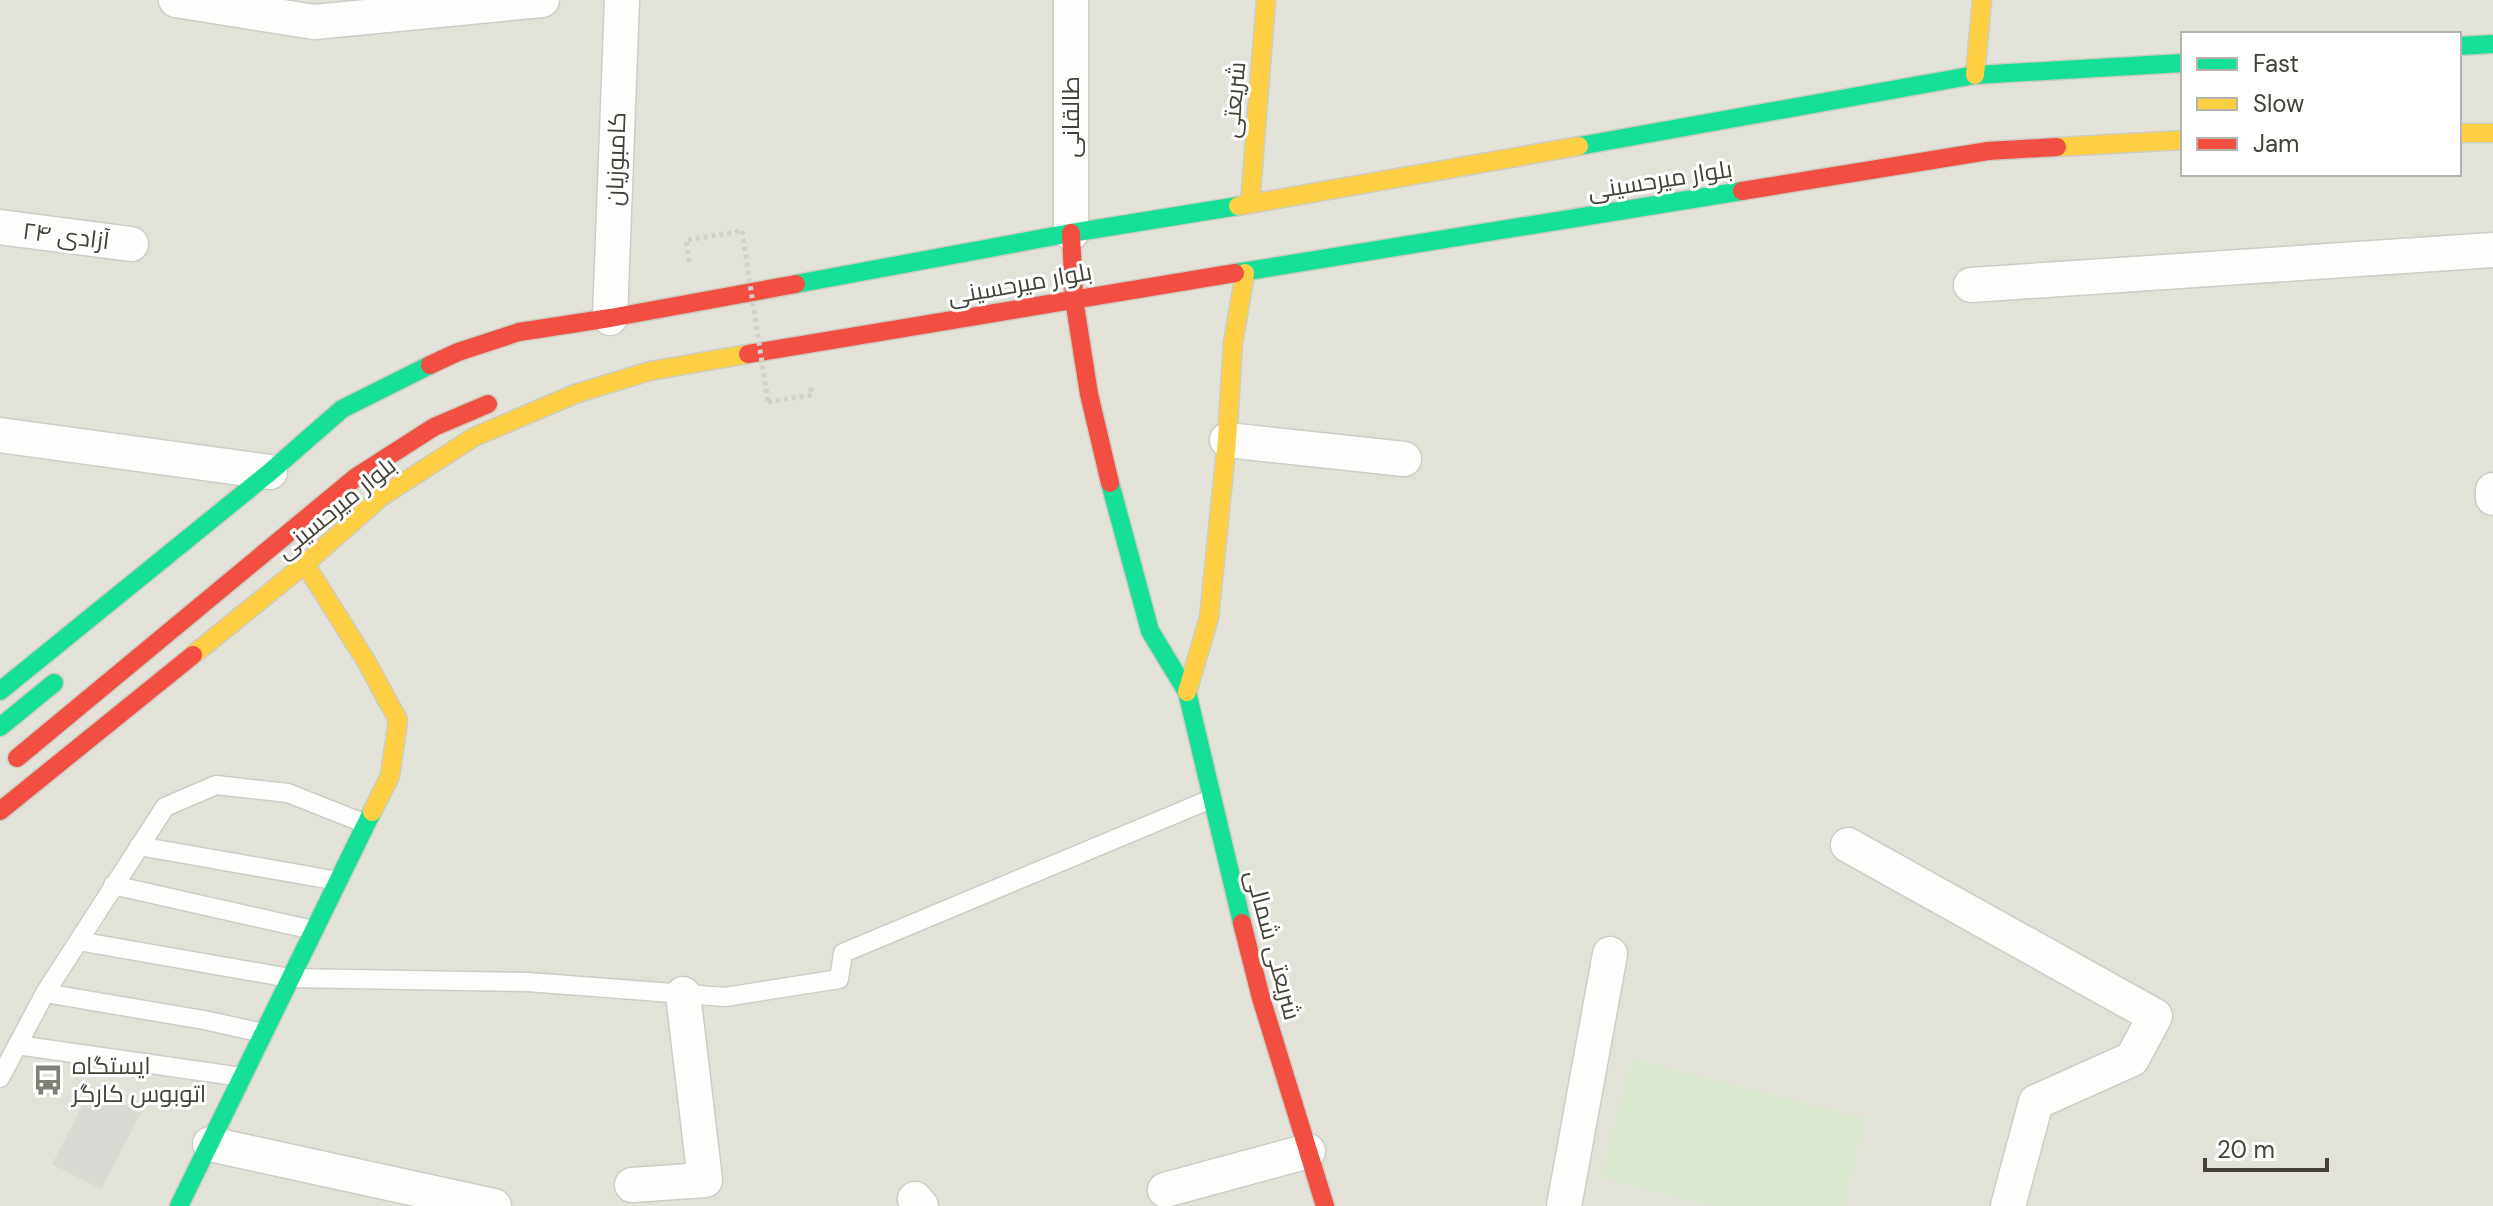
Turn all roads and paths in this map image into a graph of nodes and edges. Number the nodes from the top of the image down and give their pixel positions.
1 (176, 0) edge
2 (542, 0) edge
3 (622, 0) edge
4 (1071, 0) edge
5 (1266, 0) edge
6 (1982, 0) edge
7 (272, 8) edge
8 (2493, 44) edge
9 (2461, 46) edge
10 (2181, 63) edge
11 (1975, 75) junction
12 (2461, 133) edge
13 (2493, 133) edge
14 (2181, 140) edge
15 (1250, 204) junction
16 (0, 227) edge
17 (1071, 233) junction
18 (686, 240) dead end
19 (131, 244) dead end
20 (2493, 250) edge
21 (922, 260) junction
22 (1245, 273) junction
23 (1971, 285) dead end
24 (1074, 299) junction
25 (747, 311) dead end
26 (610, 318) junction
27 (936, 323) junction
28 (695, 345) dead end
29 (665, 350) dead end
30 (604, 366) dead end
31 (812, 395) dead end
32 (501, 398) dead end
33 (0, 435) edge
34 (1227, 440) junction
35 (1404, 459) dead end
36 (270, 472) junction
37 (2493, 490) edge
38 (2493, 498) edge
39 (305, 564) junction
40 (70, 669) dead end
41 (0, 691) edge
42 (1187, 692) junction
43 (0, 727) edge
44 (0, 772) edge
45 (1211, 799) junction
46 (0, 811) edge
47 (366, 824) junction
48 (1848, 845) dead end
49 (139, 846) junction
50 (338, 881) junction
51 (113, 885) junction
52 (314, 931) junction
53 (78, 941) junction
54 (1610, 954) dead end
55 (290, 978) junction
56 (45, 993) junction
57 (683, 994) junction
58 (264, 1033) junction
59 (17, 1045) junction
60 (242, 1077) junction
61 (0, 1078) edge
62 (210, 1144) junction
63 (1308, 1151) junction
64 (632, 1185) dead end
65 (1165, 1190) dead end
66 (179, 1206) edge
67 (494, 1206) edge
68 (1325, 1206) edge
69 (1564, 1206) edge
70 (2008, 1206) edge

1 - 7 street
2 - 7 street
3 - 26 street, کامبوزیان
4 - 17 street, طالقانی
5 - 15 main road, شریعتی
6 - 11 main road
8 - 9 main road
10 - 11 main road, بلوار میرحسینی
11 - 15 main road, بلوار میرحسینی
12 - 13 main road
14 - 22 main road, بلوار میرحسینی
15 - 17 main road, بلوار میرحسینی
16 - 19 street, آزادی ۲۴
17 - 21 main road, بلوار میرحسینی
17 - 24 main road, شریعتی شمالی
18 - 31 path, bridge
20 - 23 street
21 - 25 main road
21 - 26 main road, بلوار میرحسینی
22 - 24 main road, بلوار میرحسینی
22 - 34 main road, شریعتی شمالی
24 - 27 main road, بلوار میرحسینی
24 - 42 main road, شریعتی شمالی
26 - 36 main road, بلوار میرحسینی
27 - 28 main road
27 - 39 main road, بلوار میرحسینی
29 - 30 main road
32 - 44 main road
33 - 36 street
34 - 35 street
34 - 42 main road, شریعتی شمالی
36 - 41 main road, بلوار میرحسینی
37 - 38 street
39 - 46 main road, بلوار میرحسینی
39 - 47 main road
40 - 43 main road
42 - 45 main road, شریعتی شمالی
45 - 57 lane
45 - 63 main road, شریعتی شمالی
47 - 49 lane
47 - 50 main road
48 - 70 street
49 - 50 lane
49 - 51 lane
50 - 52 main road
51 - 52 lane
51 - 53 lane
52 - 55 main road
53 - 55 lane
53 - 56 lane
54 - 69 street
55 - 57 lane
55 - 58 main road
56 - 58 lane
56 - 59 lane
57 - 64 street
58 - 60 main road
59 - 60 lane
59 - 61 lane
60 - 62 main road
62 - 66 main road
62 - 67 street
63 - 65 street
63 - 68 main road, شریعتی شمالی

